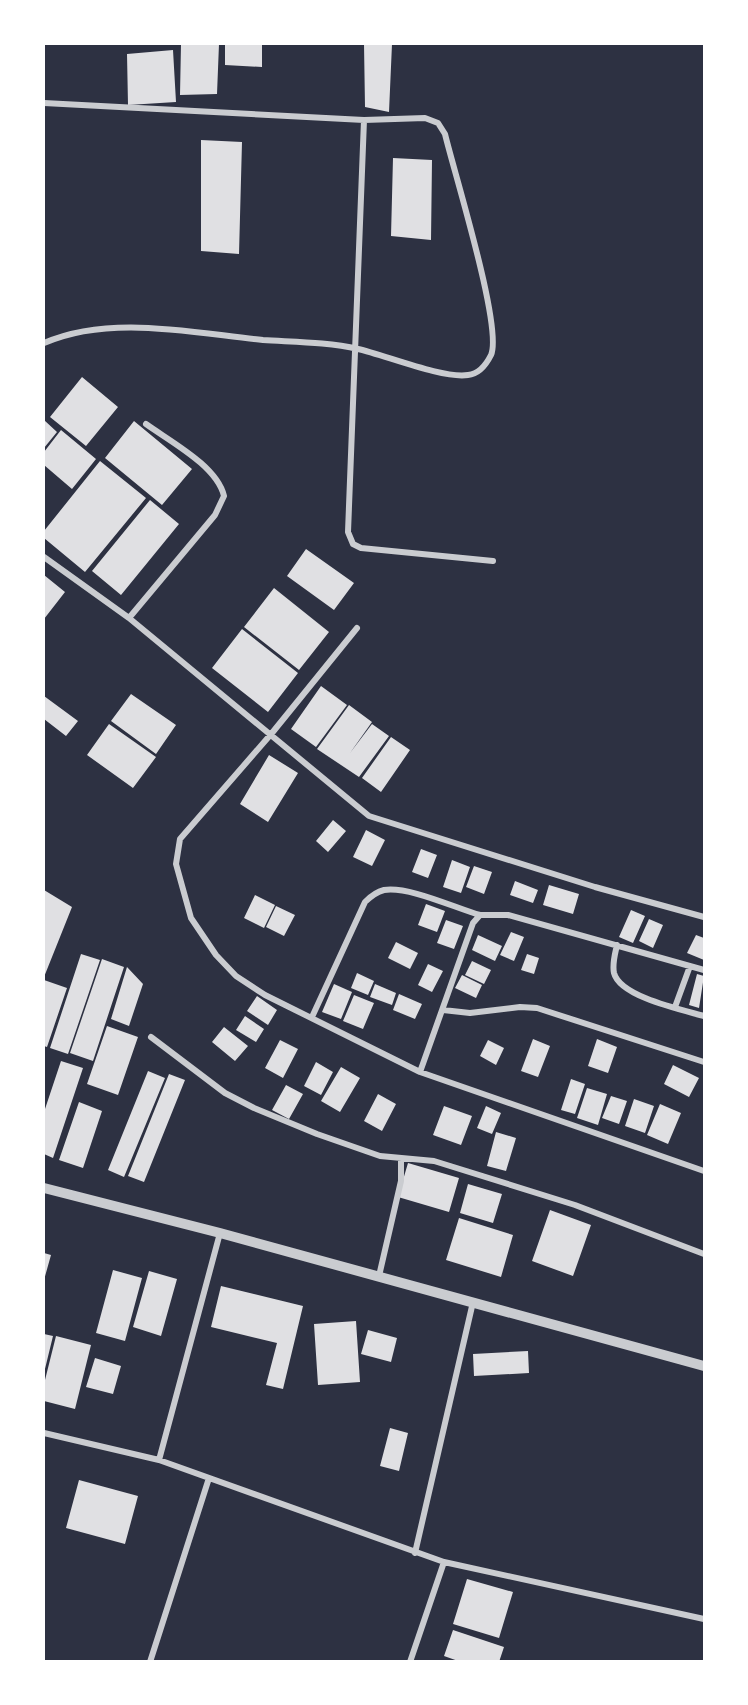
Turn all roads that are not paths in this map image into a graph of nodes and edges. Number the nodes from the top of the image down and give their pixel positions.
1 (44, 103) edge
2 (364, 120) junction
3 (44, 343) edge
4 (356, 348) junction
5 (146, 424) dead end
6 (44, 557) edge
7 (493, 561) dead end
8 (129, 618) junction
9 (357, 628) dead end
10 (272, 733) junction
11 (480, 915) junction
12 (705, 917) edge
13 (617, 945) junction
14 (690, 966) junction
15 (705, 970) edge
16 (675, 1007) junction
17 (443, 1010) junction
18 (705, 1016) edge
19 (312, 1017) junction
20 (152, 1036) dead end
21 (705, 1062) edge
22 (420, 1072) junction
23 (401, 1159) junction
24 (705, 1171) edge
25 (44, 1188) edge
26 (220, 1233) junction
27 (705, 1254) edge
28 (379, 1276) junction
29 (473, 1302) junction
30 (705, 1366) edge
31 (44, 1433) edge
32 (159, 1460) junction
33 (209, 1478) junction
34 (415, 1552) junction
35 (444, 1562) junction
36 (705, 1619) edge
37 (150, 1662) edge
38 (410, 1662) edge

1 - 2 street
2 - 4 street
2 - 4 street
3 - 4 street
4 - 7 street
5 - 8 street
6 - 8 street
8 - 10 street
9 - 10 street
10 - 12 street
10 - 19 street
11 - 13 street
11 - 17 street
11 - 19 street
13 - 14 street
13 - 16 street
14 - 15 street
14 - 16 street
16 - 18 street
17 - 21 street
17 - 22 street
19 - 22 street
20 - 23 street
22 - 24 street
23 - 27 street
23 - 28 street
25 - 26 street
26 - 28 street
26 - 32 street
28 - 29 street
29 - 30 street
29 - 34 street
31 - 32 street
32 - 33 street
33 - 34 street
33 - 37 street
34 - 35 street
35 - 36 street
35 - 38 street

